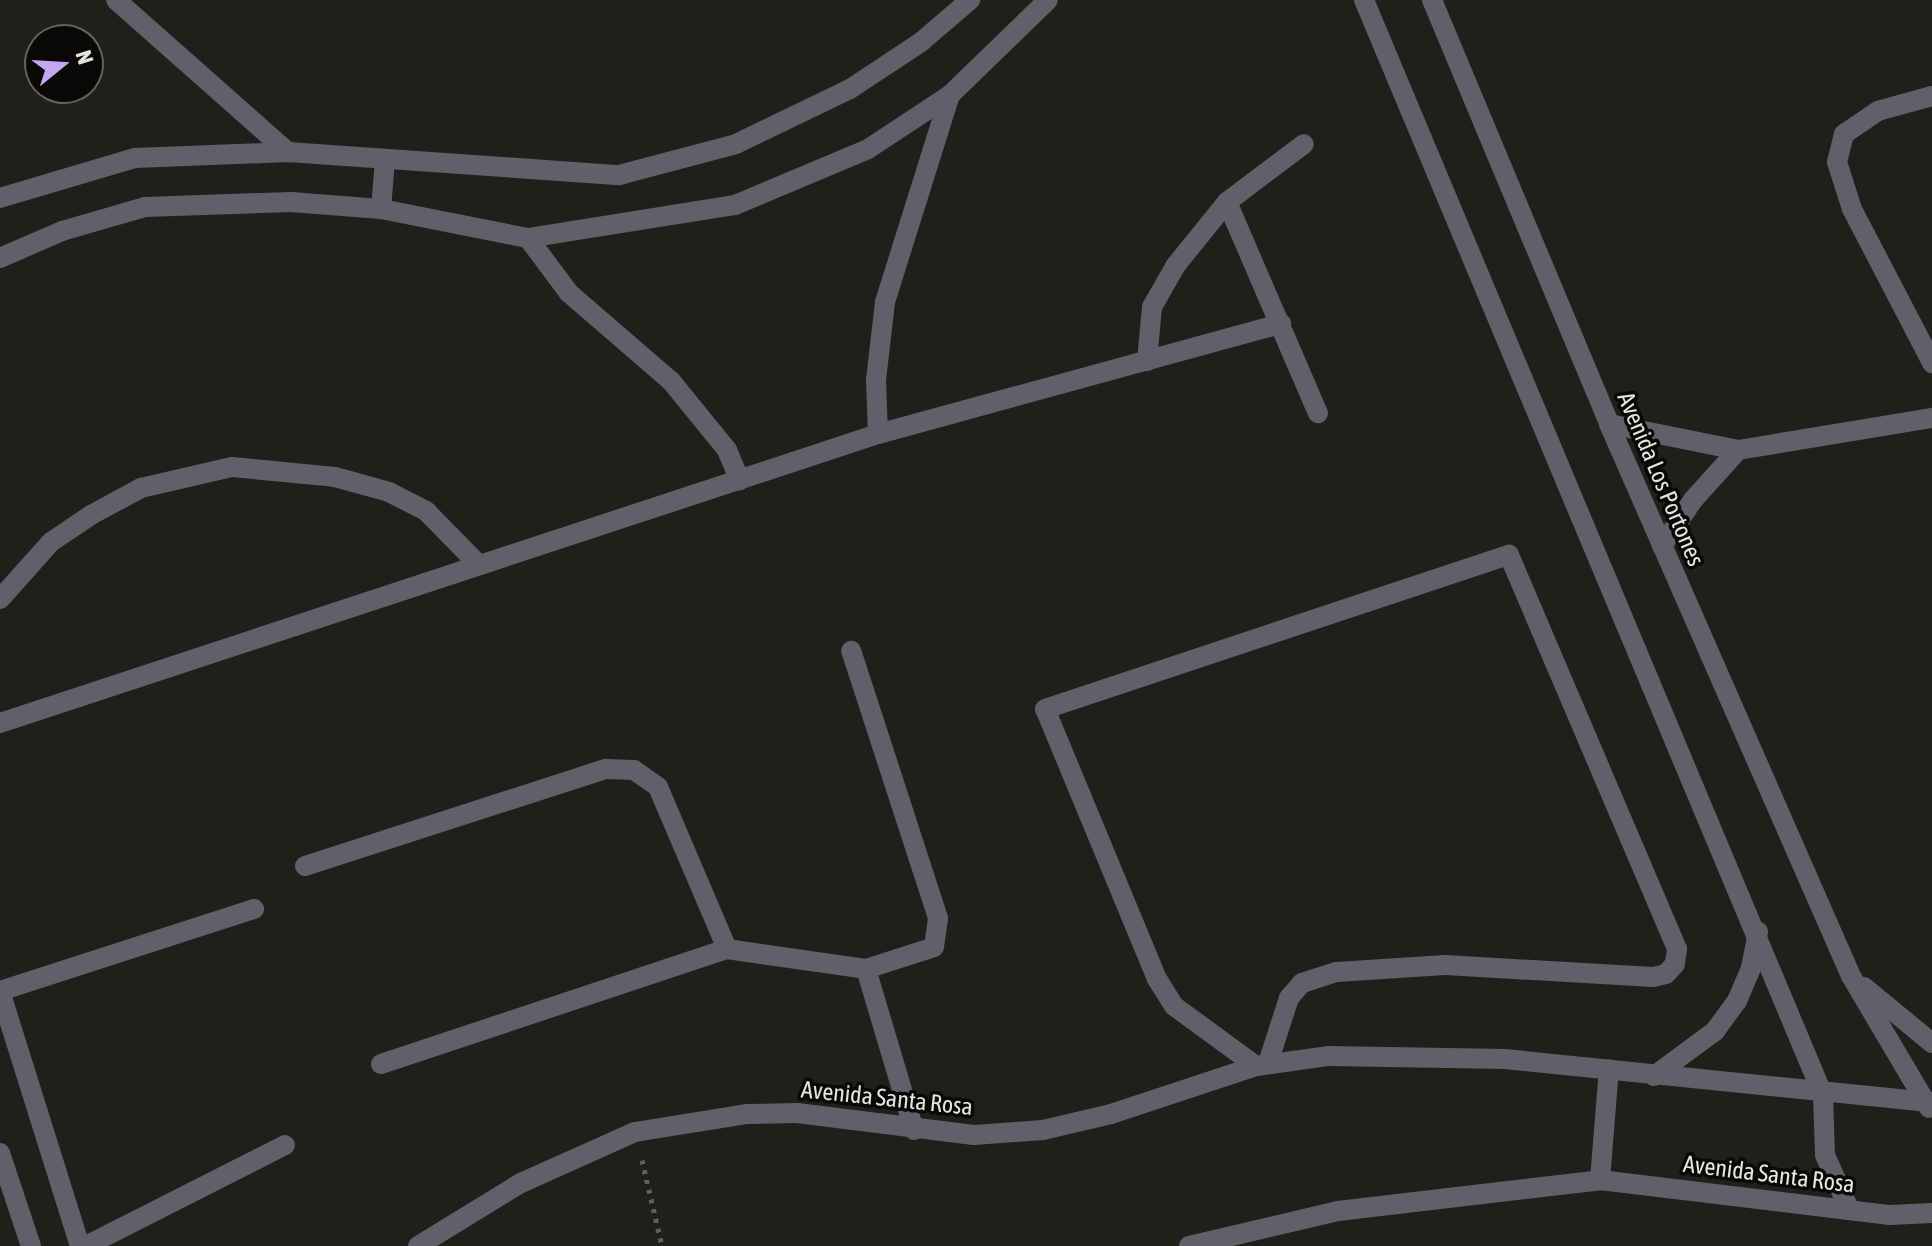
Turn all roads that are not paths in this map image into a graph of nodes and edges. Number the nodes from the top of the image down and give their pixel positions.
1 (116, 0) edge
2 (970, 0) edge
3 (1048, 0) edge
4 (1364, 0) edge
5 (1432, 0) edge
6 (950, 95) junction
7 (1932, 96) edge
8 (1304, 144) dead end
9 (288, 152) junction
10 (385, 159) junction
11 (0, 198) edge
12 (1227, 202) junction
13 (381, 209) junction
14 (528, 238) junction
15 (0, 258) edge
16 (1281, 324) junction
17 (1147, 361) junction
18 (1932, 363) edge
19 (1318, 413) dead end
20 (1932, 418) edge
21 (1609, 424) junction
22 (878, 434) junction
23 (1738, 450) junction
24 (740, 480) junction
25 (1662, 546) junction
26 (479, 565) junction
27 (0, 599) edge
28 (851, 651) dead end
29 (0, 723) edge
30 (305, 866) dead end
31 (254, 909) dead end
32 (1758, 932) junction
33 (727, 949) junction
34 (866, 969) junction
35 (1851, 976) junction
36 (0, 991) edge
37 (1932, 1043) edge
38 (381, 1064) dead end
39 (1262, 1065) junction
40 (1609, 1069) junction
41 (1654, 1076) junction
42 (1823, 1095) junction
43 (1930, 1105) edge
44 (914, 1130) junction
45 (285, 1145) dead end
46 (0, 1153) edge
47 (1600, 1180) junction
48 (1849, 1209) junction
49 (1932, 1213) edge
50 (31, 1246) edge
51 (83, 1246) edge
52 (418, 1246) edge
53 (1189, 1246) edge

1 - 9 street
2 - 10 street
3 - 6 street
4 - 32 street
5 - 21 street, Avenida Los Portones
6 - 14 street
6 - 22 street
7 - 18 street
8 - 12 street
9 - 10 street
9 - 11 street
10 - 13 street
12 - 16 street
12 - 17 street
13 - 14 street
13 - 15 street
14 - 24 street
16 - 17 street
16 - 19 street
17 - 22 street
20 - 23 street
21 - 23 street
21 - 25 street, Avenida Los Portones
22 - 24 street
23 - 25 street
24 - 26 street
25 - 35 street, Avenida Los Portones
26 - 27 street
26 - 29 street
28 - 34 street
30 - 33 street
31 - 36 street
32 - 41 street
32 - 42 street
33 - 34 street
33 - 38 street
34 - 44 street
35 - 37 street, Avenida Los Portones
35 - 43 street, Avenida Los Portones
36 - 51 street
39 - 39 street
39 - 40 street, Avenida Santa Rosa
39 - 44 street, Avenida Santa Rosa
40 - 41 street, Avenida Santa Rosa
40 - 47 street
41 - 42 street, Avenida Santa Rosa
42 - 43 street, Avenida Santa Rosa
42 - 48 street
44 - 52 street, Avenida Santa Rosa
45 - 51 street
46 - 50 street
47 - 48 street, Avenida Santa Rosa
47 - 53 street, Avenida Santa Rosa
48 - 49 street, Avenida Santa Rosa

